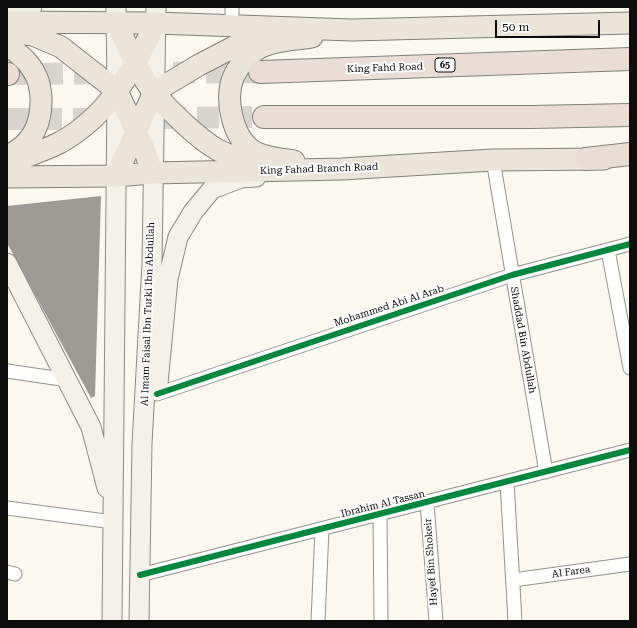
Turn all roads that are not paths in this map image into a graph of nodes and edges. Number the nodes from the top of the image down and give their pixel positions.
1 (32, 7) edge
2 (7, 10) edge
3 (116, 15) edge
4 (156, 15) edge
5 (232, 16) edge
6 (7, 22) edge
7 (630, 23) edge
8 (352, 30) junction
9 (7, 32) edge
10 (7, 45) edge
11 (630, 59) edge
12 (136, 63) junction
13 (260, 72) tunnel mouth
14 (117, 91) junction
15 (154, 92) junction
16 (630, 115) edge
17 (264, 118) tunnel mouth
18 (136, 133) junction
19 (630, 154) edge
20 (7, 156) edge
21 (630, 158) edge
22 (586, 159) junction
23 (493, 160) junction
24 (7, 164) edge
25 (342, 169) junction
26 (152, 173) junction
27 (116, 176) junction
28 (7, 177) edge
29 (630, 244) edge
30 (608, 250) junction
31 (7, 264) edge
32 (512, 275) junction
33 (630, 368) edge
34 (7, 371) edge
35 (68, 380) junction
36 (157, 394) junction
37 (142, 444) junction
38 (630, 450) edge
39 (546, 472) junction
40 (507, 482) junction
41 (427, 503) junction
42 (7, 508) edge
43 (380, 515) junction
44 (114, 517) junction
45 (322, 529) junction
46 (630, 564) edge
47 (140, 575) junction
48 (513, 580) junction
49 (112, 621) edge
50 (139, 621) edge
51 (318, 621) edge
52 (381, 621) edge
53 (436, 621) edge
54 (515, 621) edge

1 - 2 main road
3 - 4 main road
3 - 6 main road
3 - 12 main road
3 - 14 main road
4 - 5 main road
4 - 12 main road
4 - 15 main road, Al Imam Faisal Ibn Turki Ibn Abdullah
5 - 8 main road
7 - 8 main road
8 - 15 main road
8 - 25 main road
9 - 14 main road
10 - 20 main road
11 - 13 highway, King Fahd Road / 65
12 - 14 main road
12 - 15 main road
14 - 18 main road
14 - 24 main road
14 - 27 main road
15 - 18 main road
15 - 25 main road
15 - 26 main road, Al Imam Faisal Ibn Turki Ibn Abdullah
16 - 17 highway
18 - 26 main road
18 - 27 main road
19 - 22 highway
21 - 22 main road, King Fahad Branch Road
22 - 23 main road, King Fahad Branch Road
23 - 25 main road, King Fahad Branch Road
23 - 32 street, Shaddad Bin Abdullah
25 - 26 main road, King Fahad Branch Road
25 - 36 main road
26 - 27 main road, King Fahad Branch Road
26 - 37 main road, Al Imam Faisal Ibn Turki Ibn Abdullah
27 - 28 main road, King Fahad Branch Road
27 - 44 main road
29 - 30 street, Mohammed Abi Al Arab
30 - 32 street, Mohammed Abi Al Arab
30 - 33 street
31 - 35 main road
32 - 36 street, Mohammed Abi Al Arab
32 - 39 street, Shaddad Bin Abdullah
34 - 35 street
35 - 44 main road
36 - 37 main road
37 - 47 main road, Al Imam Faisal Ibn Turki Ibn Abdullah
38 - 39 street, Ibrahim Al Tassan
39 - 40 street, Ibrahim Al Tassan
40 - 41 street, Ibrahim Al Tassan
40 - 48 street
41 - 43 street, Ibrahim Al Tassan
41 - 53 street, Hayef Bin Shokeir
42 - 44 street
43 - 45 street, Ibrahim Al Tassan
43 - 52 street
44 - 49 main road
45 - 47 street, Ibrahim Al Tassan
45 - 51 street
46 - 48 street, Al Farea
47 - 50 main road, Al Imam Faisal Ibn Turki Ibn Abdullah
48 - 54 street

